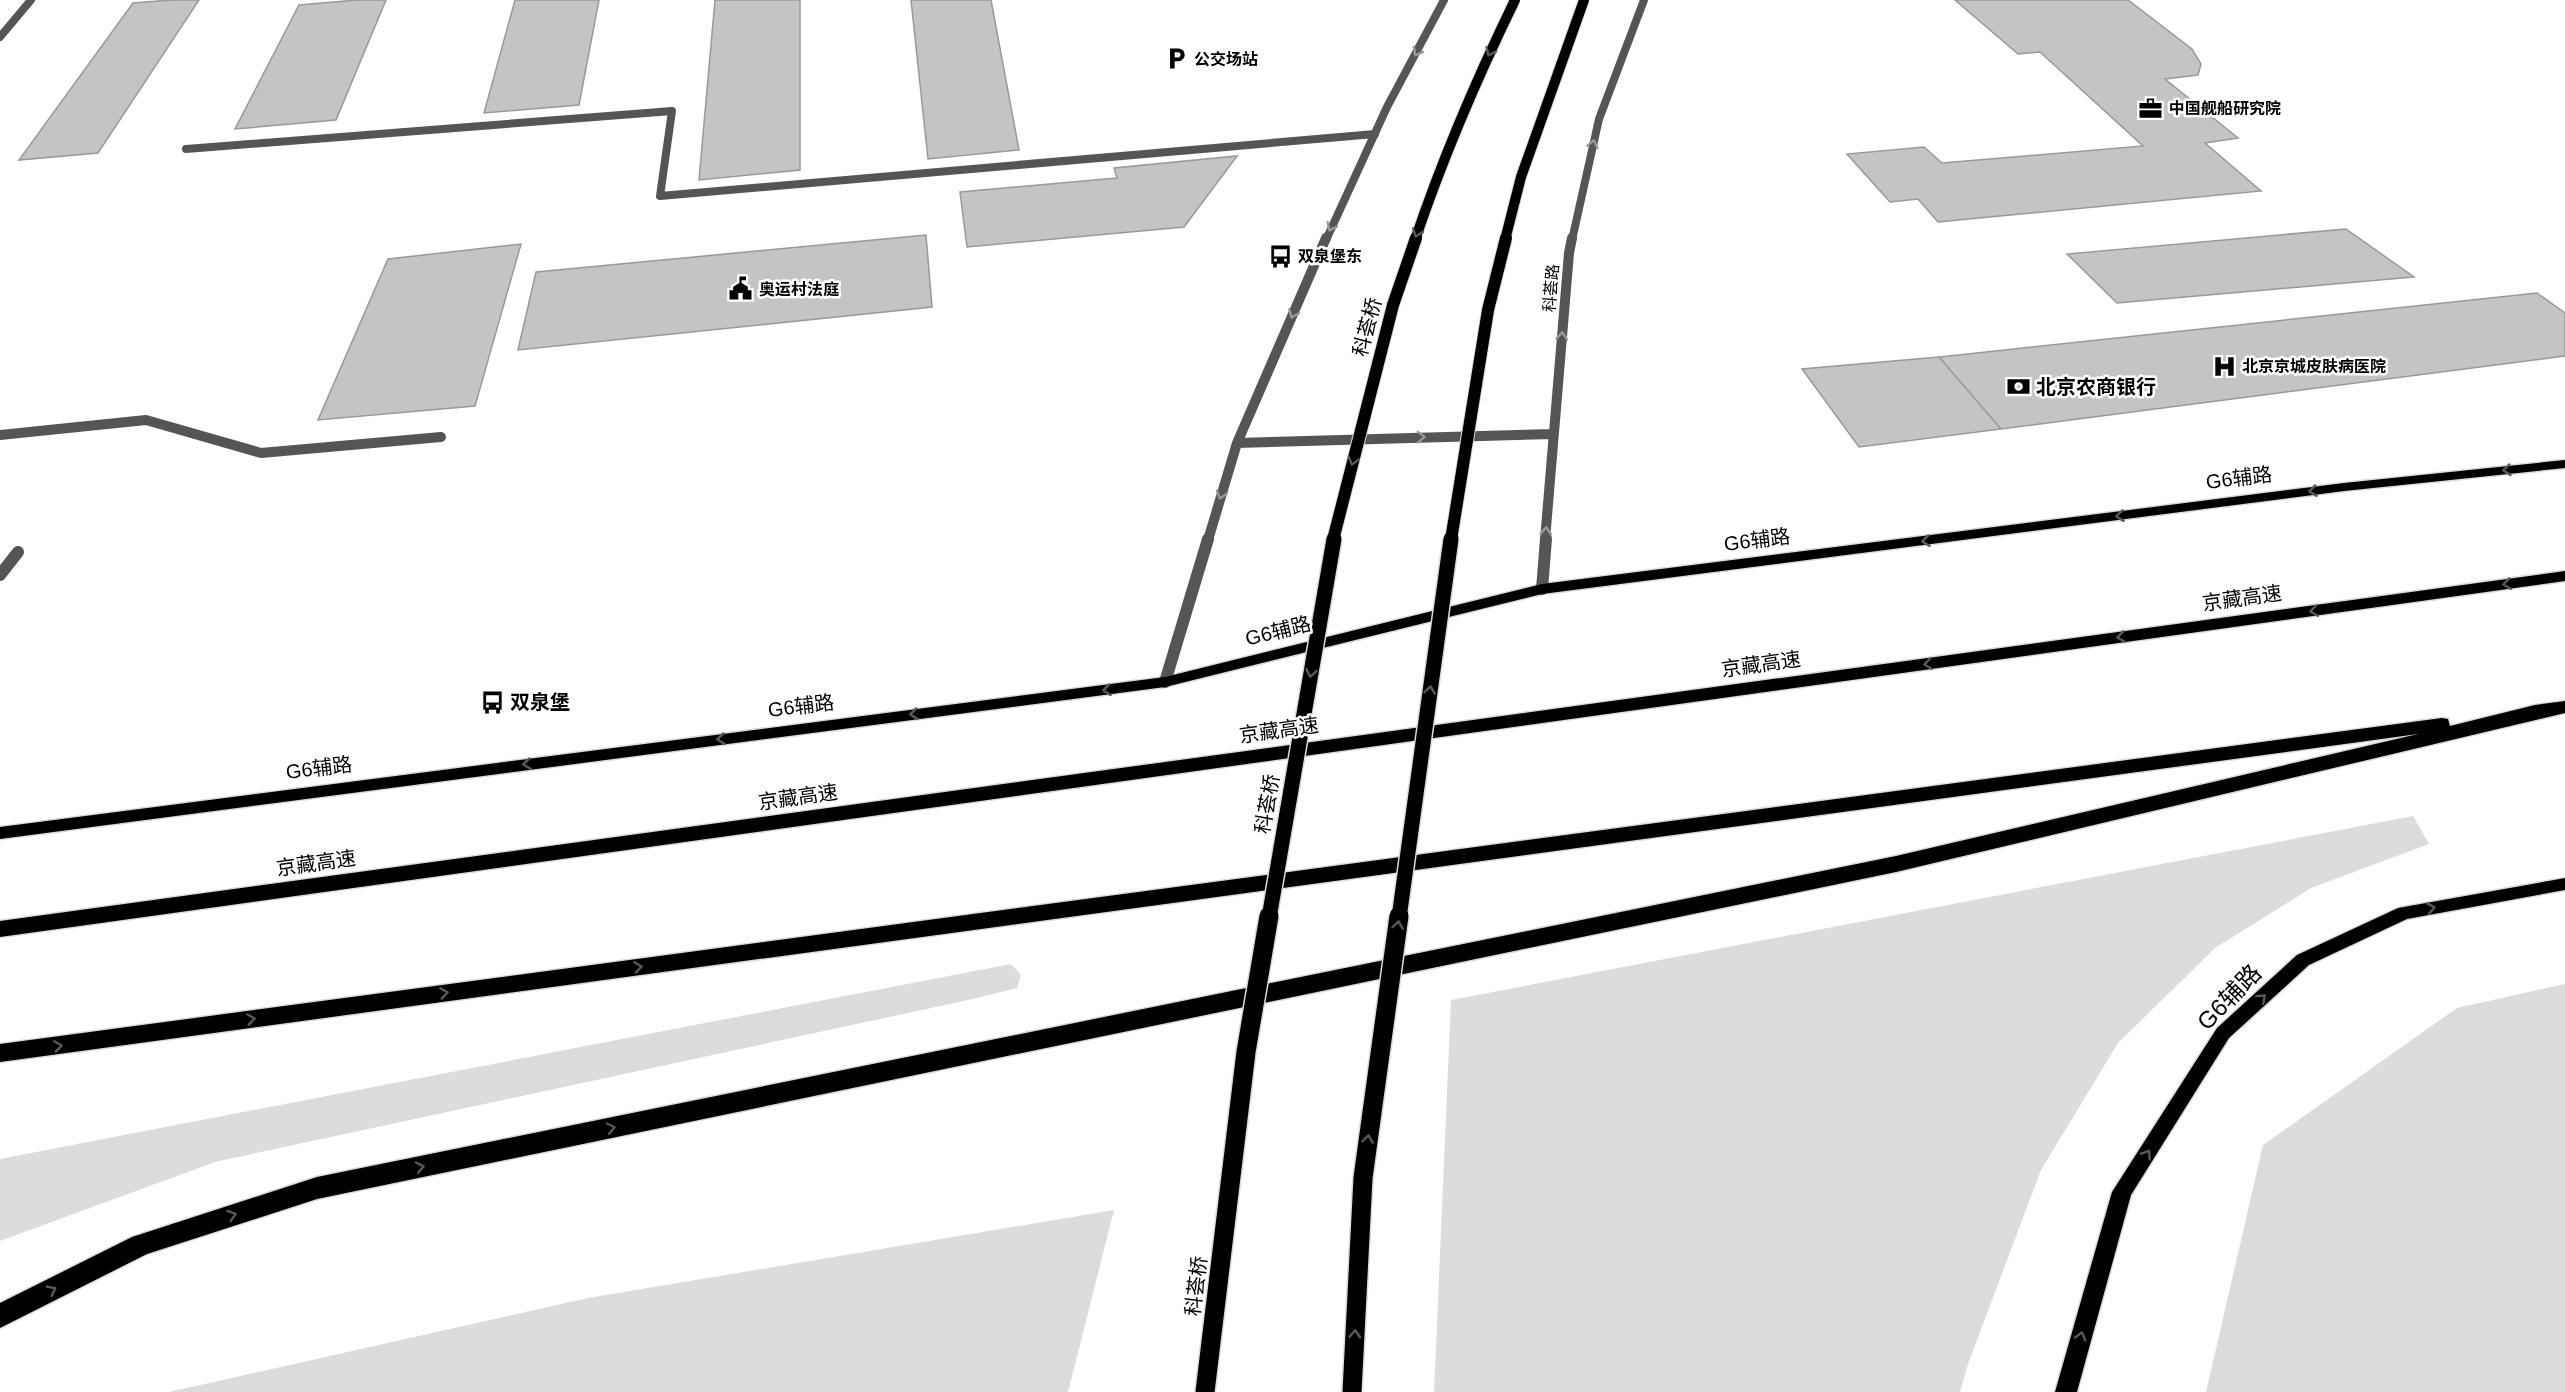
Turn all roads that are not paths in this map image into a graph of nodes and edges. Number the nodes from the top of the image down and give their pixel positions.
1 (31, 0) edge
2 (1444, 0) edge
3 (1515, 0) edge
4 (1584, 0) edge
5 (1644, 0) edge
6 (0, 37) edge
7 (1375, 134) junction
8 (186, 148) dead end
9 (1553, 434) junction
10 (0, 435) edge
11 (441, 437) dead end
12 (1237, 442) junction
13 (2565, 464) edge
14 (18, 552) dead end
15 (0, 574) edge
16 (2565, 576) edge
17 (1542, 589) junction
18 (1166, 682) junction
19 (2555, 708) edge
20 (0, 833) edge
21 (2565, 884) edge
22 (0, 929) edge
23 (0, 1053) edge
24 (0, 1316) edge
25 (1204, 1392) edge
26 (1352, 1392) edge
27 (2066, 1392) edge

1 - 6 street
2 -> 7 street
3 -> 25 main road, 科荟桥, bridge
26 -> 4 main road, bridge
9 -> 5 street, 科荟路
7 - 8 street
7 -> 12 street
12 -> 9 street
17 -> 9 street, 科荟路
10 - 11 street
12 -> 18 street
13 -> 17 main road, G6辅路
14 - 15 street
16 -> 22 highway, 京藏高速
17 - 18 main road, G6辅路
18 -> 20 main road, G6辅路
23 -> 19 highway
24 -> 19 highway
27 -> 21 main road, G6辅路

